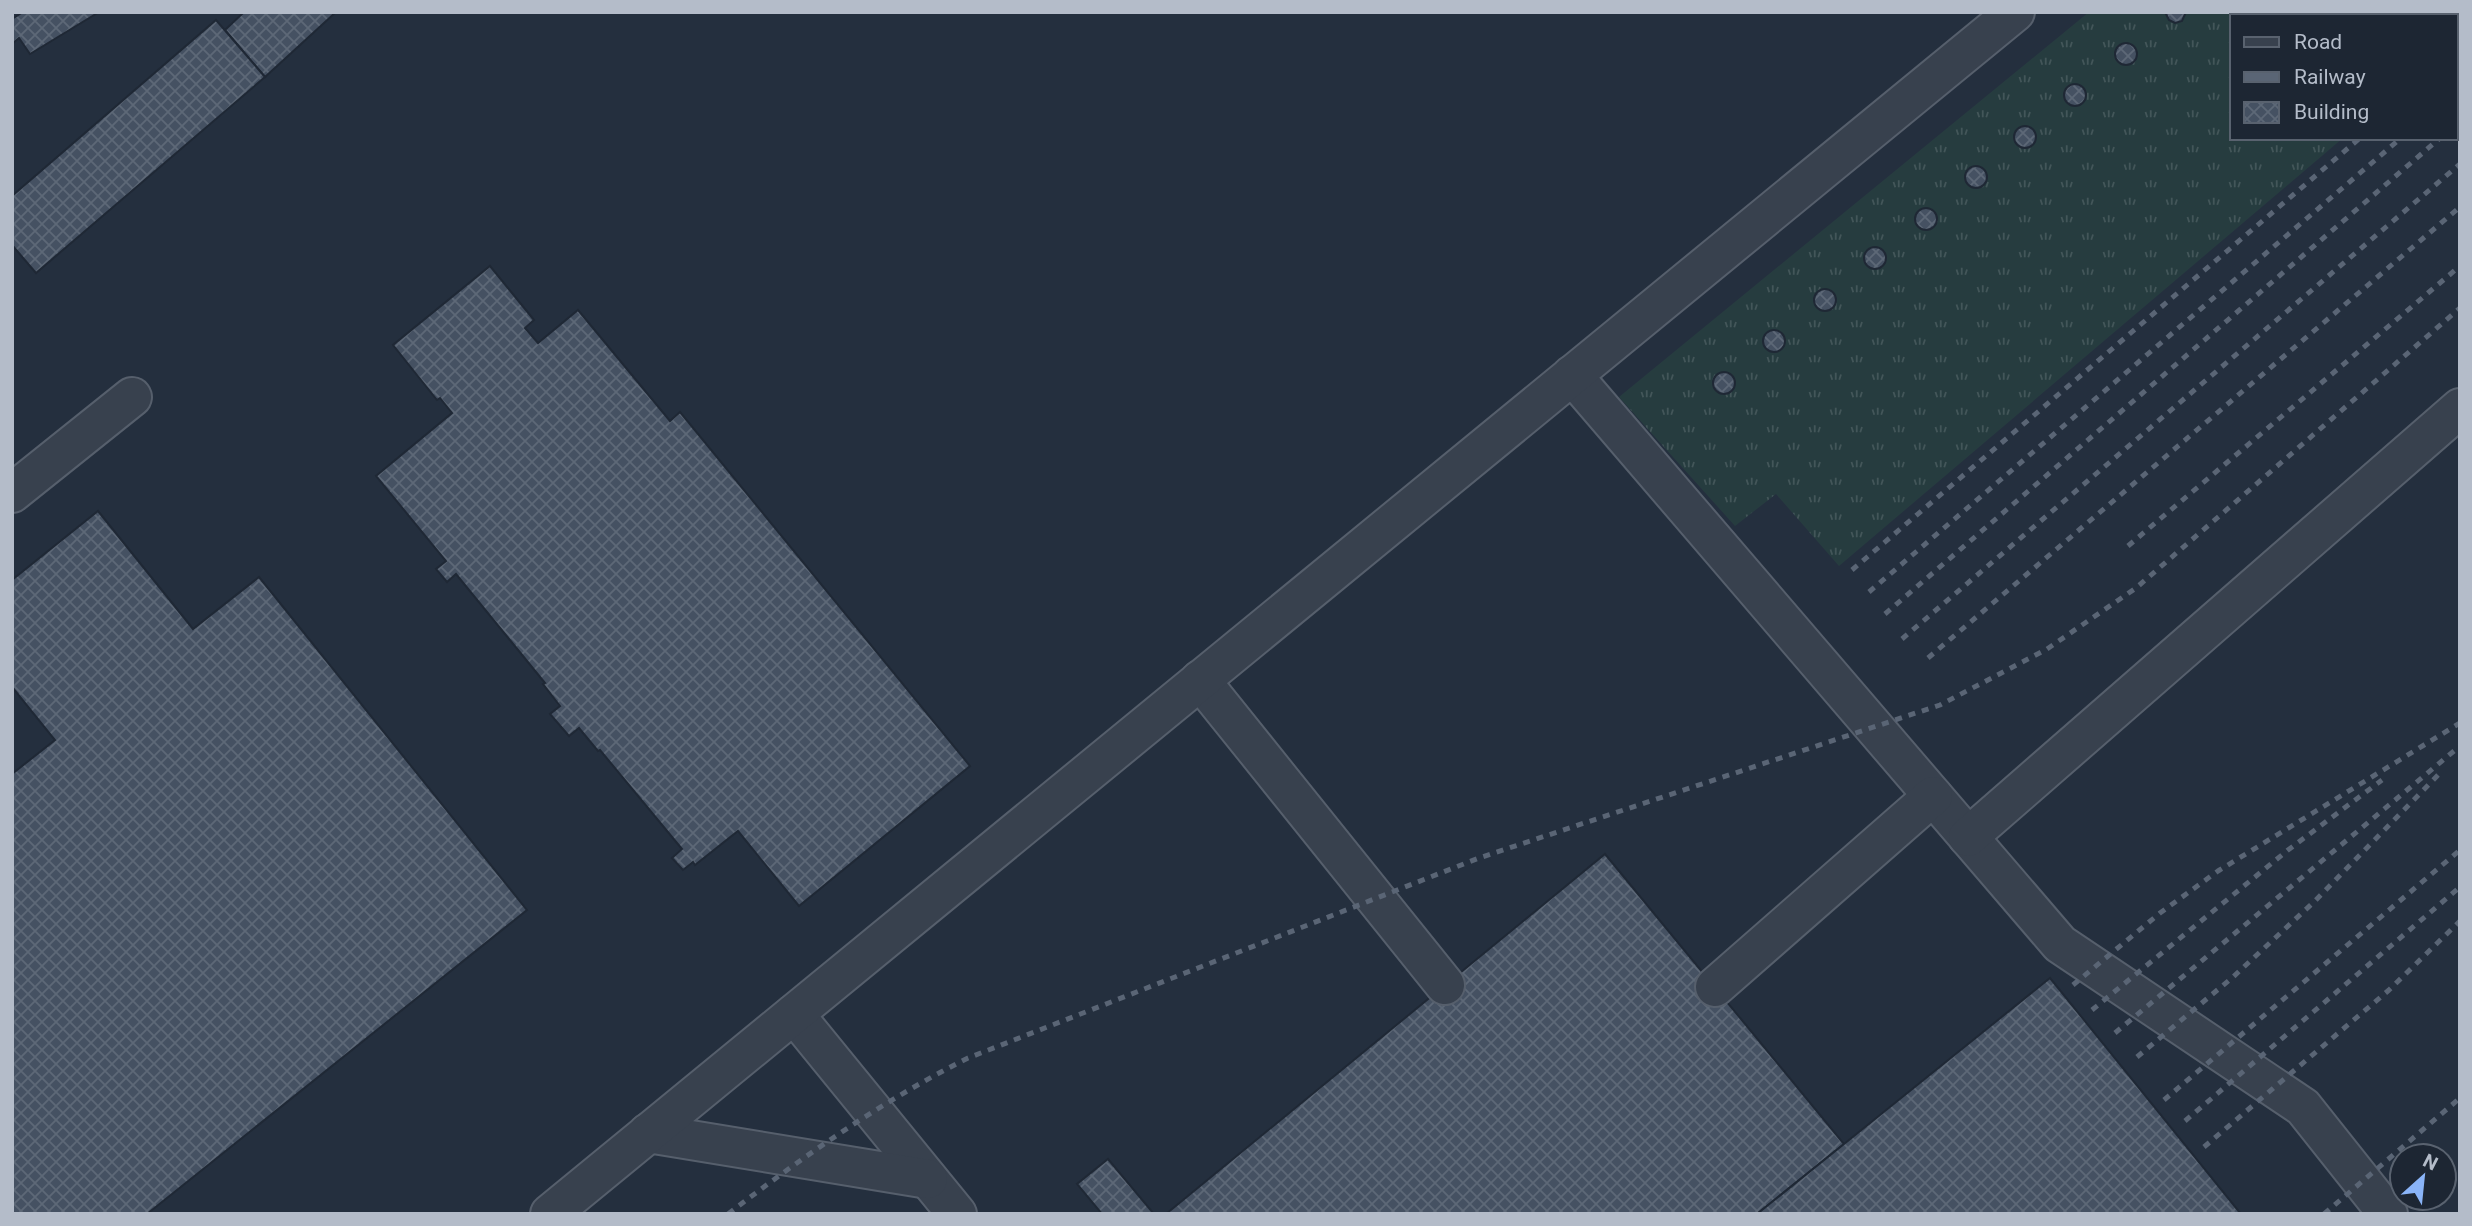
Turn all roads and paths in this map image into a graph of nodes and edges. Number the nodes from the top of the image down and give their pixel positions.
1 (2015, 12) edge
2 (1572, 375) junction
3 (132, 397) dead end
4 (2460, 408) edge
5 (12, 493) edge
6 (1200, 680) junction
7 (1933, 796) junction
8 (1968, 837) junction
9 (1445, 985) dead end
10 (1715, 987) dead end
11 (793, 1014) junction
12 (648, 1133) junction
13 (928, 1179) junction
14 (550, 1214) edge
15 (957, 1214) edge
16 (2388, 1214) edge

1 - 2 lane
2 - 6 lane
2 - 7 lane
3 - 5 lane
4 - 8 lane
6 - 9 lane
6 - 11 lane
7 - 8 lane
7 - 10 lane
8 - 16 lane
11 - 12 lane
11 - 13 lane
12 - 13 lane
12 - 14 lane
13 - 15 lane

